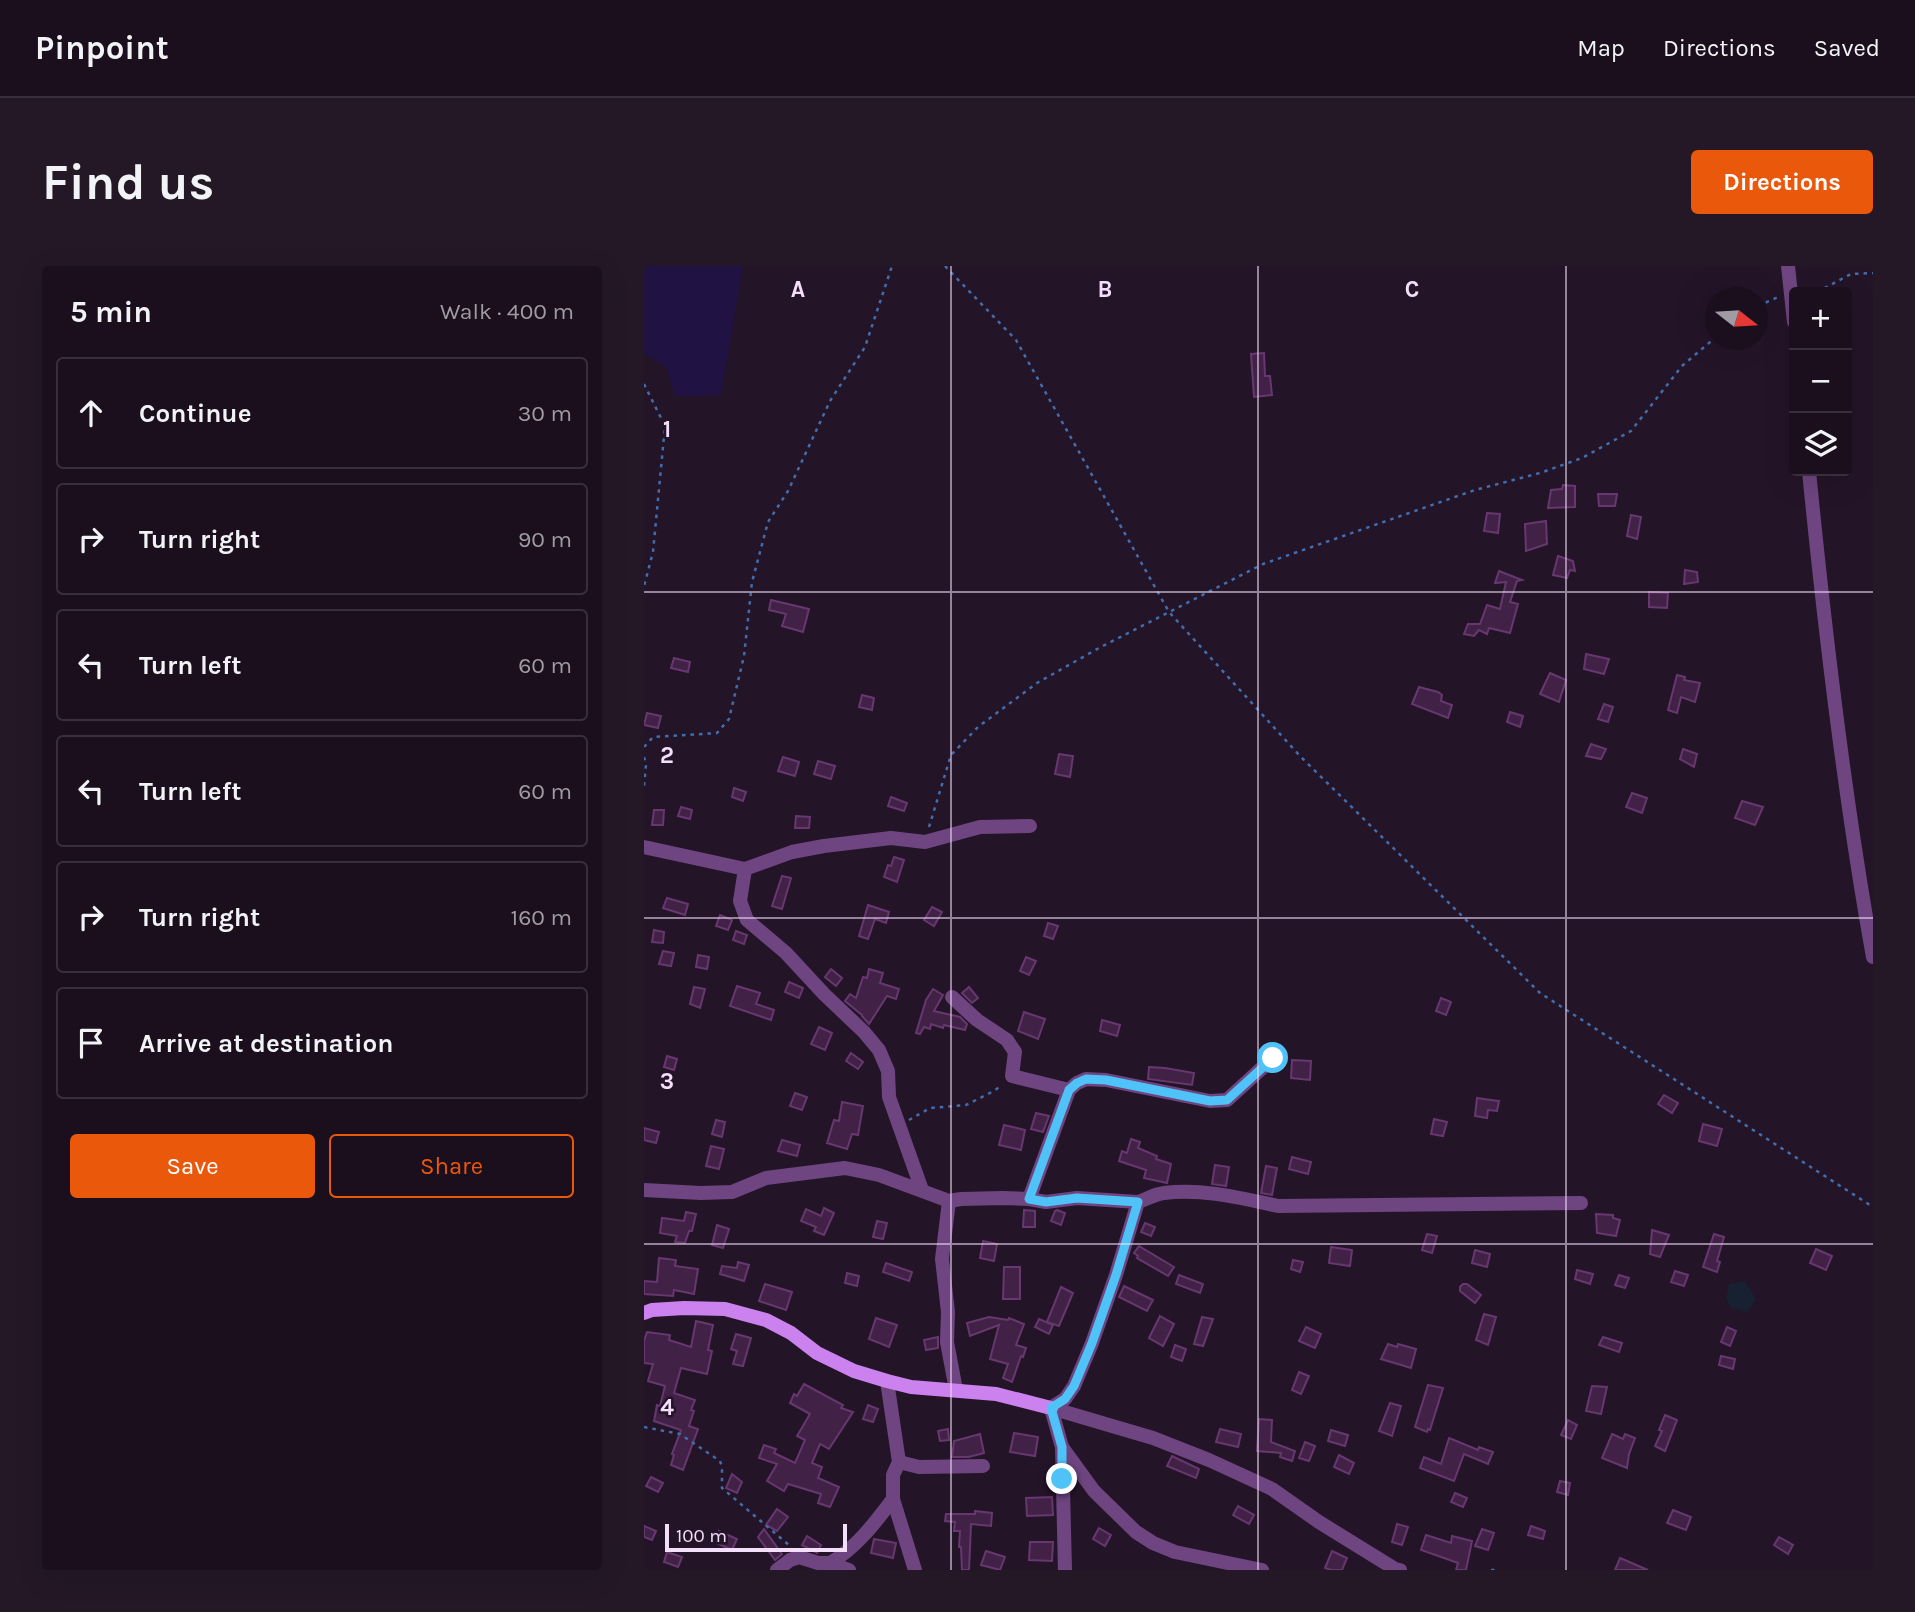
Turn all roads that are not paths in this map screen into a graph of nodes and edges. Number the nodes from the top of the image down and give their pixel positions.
1 (1788, 266) edge
2 (1790, 287) edge
3 (1810, 476) edge
4 (1030, 826) dead end
5 (644, 847) edge
6 (745, 869) junction
7 (1873, 957) edge
8 (952, 997) dead end
9 (1273, 1058) dead end
10 (1069, 1090) junction
11 (644, 1190) edge
12 (922, 1190) junction
13 (1029, 1199) junction
14 (949, 1201) junction
15 (1138, 1202) junction
16 (1580, 1203) dead end
17 (644, 1313) edge
18 (887, 1381) junction
19 (956, 1390) junction
20 (1051, 1408) junction
21 (1062, 1447) junction
22 (899, 1462) junction
23 (983, 1466) dead end
24 (893, 1499) junction
25 (830, 1563) junction
26 (777, 1570) edge
27 (849, 1570) edge
28 (915, 1570) edge
29 (1065, 1570) edge
30 (1262, 1570) edge
31 (1396, 1570) edge

1 - 2 street
3 - 7 street
4 - 6 street
5 - 6 street
6 - 12 street
8 - 10 street
9 - 10 street
10 - 13 street
11 - 12 street
12 - 14 street
13 - 14 street
13 - 15 street
14 - 19 street
15 - 16 street
15 - 20 street
17 - 18 street
18 - 19 street
18 - 22 street
19 - 20 street
20 - 21 street
20 - 31 street
21 - 29 street
21 - 30 street
22 - 23 street
22 - 24 street
24 - 25 street
24 - 28 street
25 - 26 street
25 - 27 street

